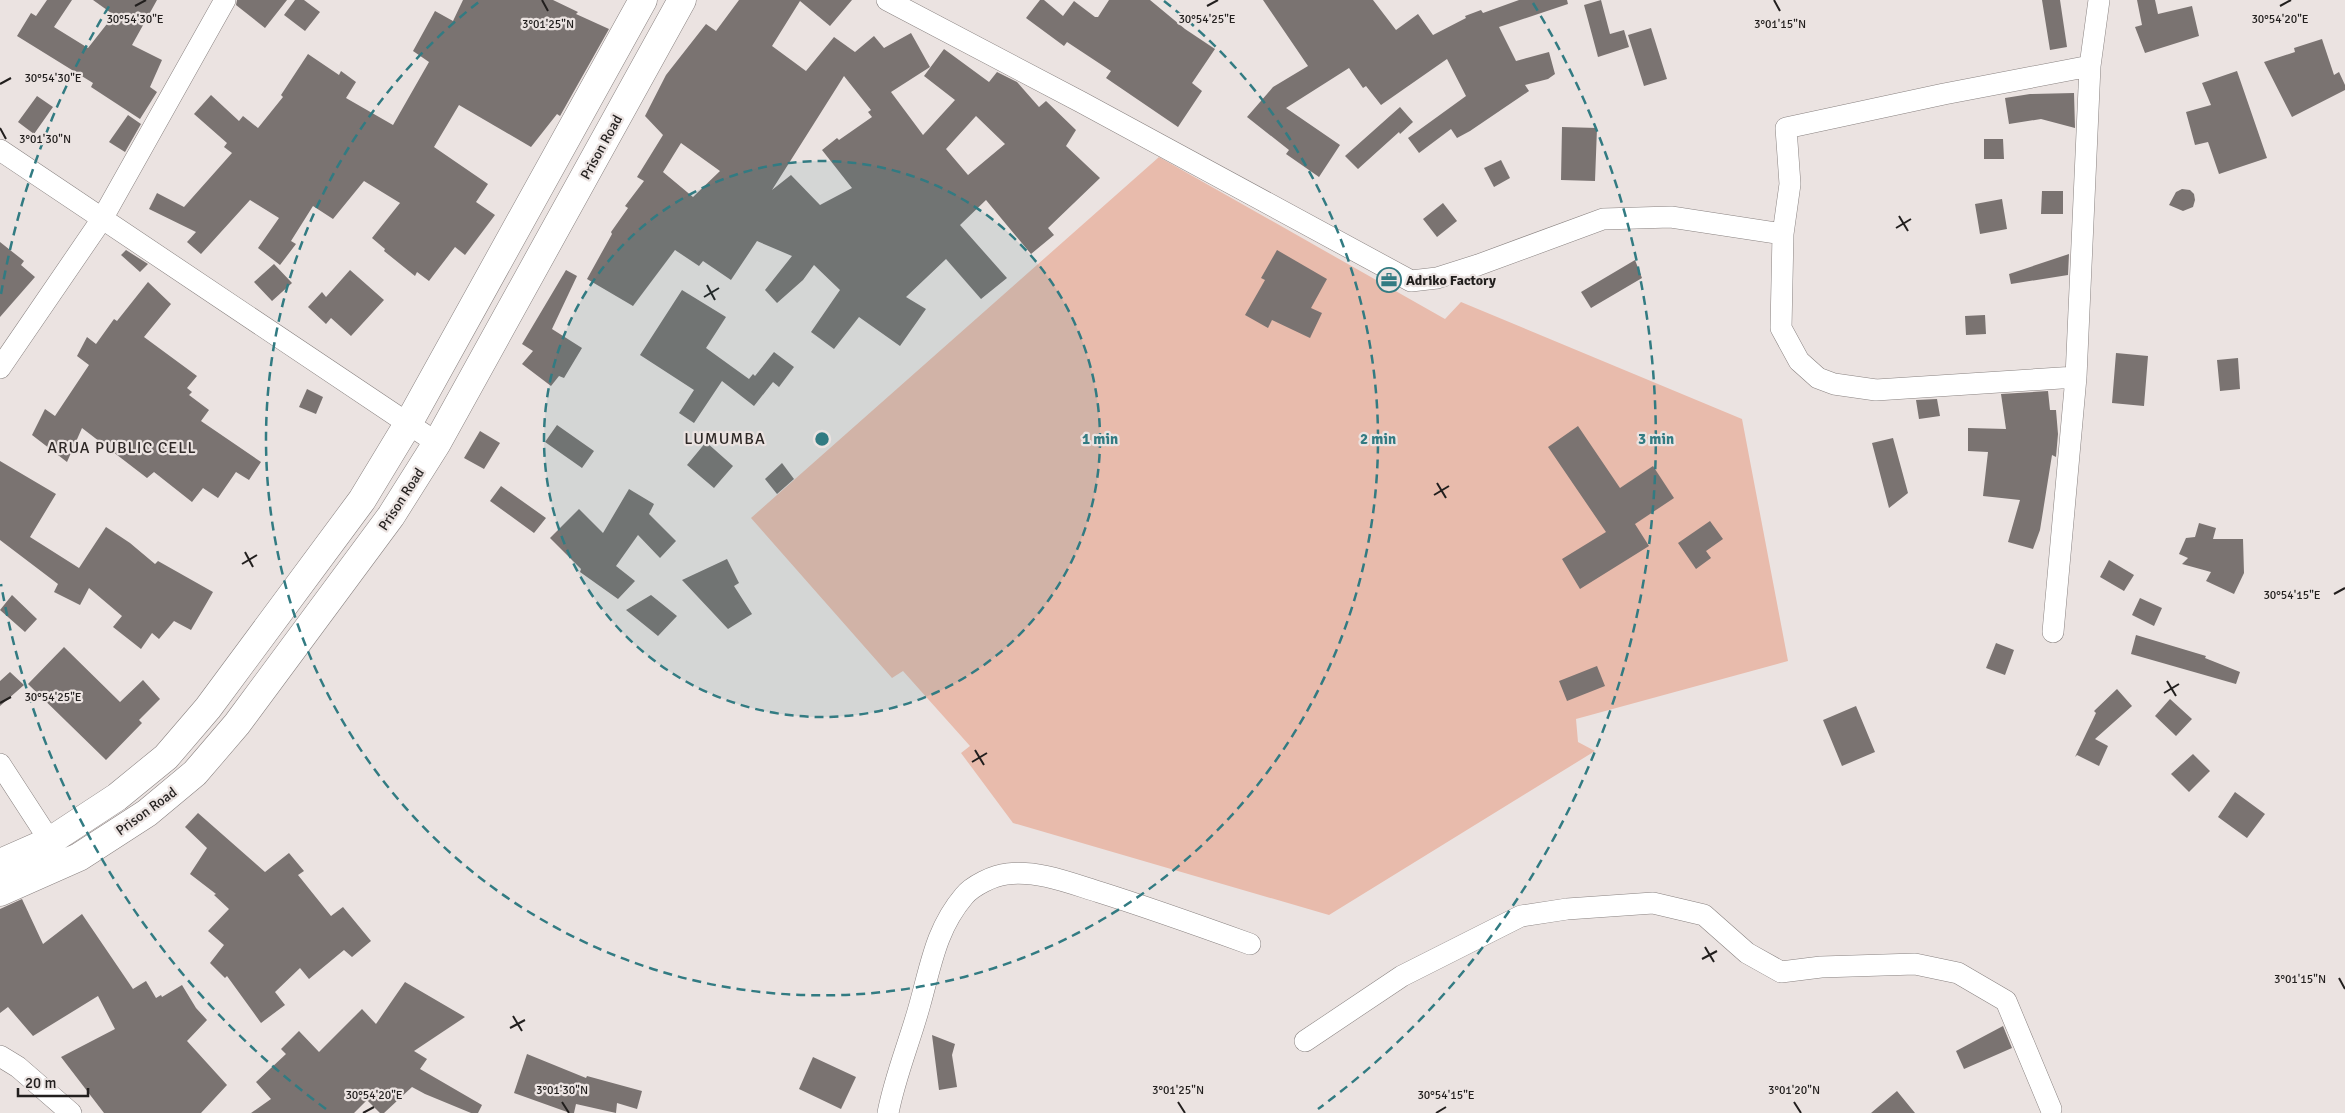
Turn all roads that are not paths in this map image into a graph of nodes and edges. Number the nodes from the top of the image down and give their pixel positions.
1 (225, 0) edge
2 (643, 0) edge
3 (887, 0) edge
4 (2099, 0) edge
5 (674, 3) edge
6 (2090, 66) junction
7 (0, 150) edge
8 (102, 219) junction
9 (1783, 234) junction
10 (0, 368) edge
11 (2076, 377) junction
12 (408, 424) junction
13 (437, 443) junction
14 (2053, 632) dead end
15 (0, 764) edge
16 (50, 840) junction
17 (0, 863) edge
18 (0, 892) edge
19 (1250, 944) dead end
20 (1305, 1041) dead end
21 (0, 1056) edge
22 (2048, 1112) edge
23 (71, 1113) edge
24 (888, 1113) edge

1 - 8 street
2 - 12 street, Prison Road
3 - 9 street
4 - 6 street
5 - 13 street, Prison Road
6 - 9 street
6 - 11 street
7 - 8 street
8 - 10 street
8 - 12 street
9 - 11 street
11 - 14 street
12 - 13 street
12 - 16 street, Prison Road
13 - 18 street, Prison Road
15 - 16 street
16 - 17 street, Prison Road
19 - 24 street
20 - 22 street
21 - 23 street

